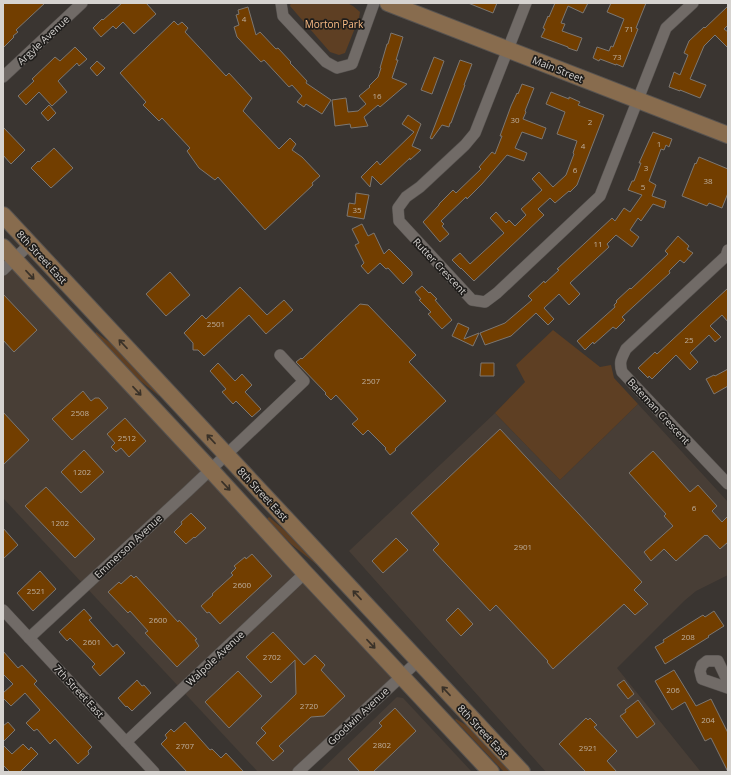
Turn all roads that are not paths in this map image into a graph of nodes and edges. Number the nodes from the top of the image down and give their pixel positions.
1 (82, 3) edge
2 (280, 3) edge
3 (374, 3) edge
4 (388, 3) edge
5 (526, 3) edge
6 (693, 3) edge
7 (508, 49) junction
8 (3, 77) edge
9 (638, 101) junction
10 (728, 135) edge
11 (3, 215) edge
12 (30, 244) junction
13 (3, 247) edge
14 (728, 250) edge
15 (9, 264) edge
16 (280, 355) dead end
17 (226, 455) junction
18 (210, 469) junction
19 (728, 484) edge
20 (304, 573) junction
21 (3, 610) edge
22 (29, 638) junction
23 (418, 661) junction
24 (402, 676) junction
25 (728, 682) edge
26 (728, 688) edge
27 (126, 742) junction
28 (154, 772) edge
29 (298, 772) edge
30 (491, 772) edge
31 (522, 772) edge

1 - 8 street, Argyle Avenue
2 - 3 street
4 - 7 main road, Main Street
5 - 7 street
6 - 9 street
7 - 9 main road, Main Street
7 - 9 street, Rutter Crescent
9 - 10 main road, Main Street
11 - 12 main road, 8th Street East
12 - 15 street
17 -> 12 main road, 8th Street East
13 - 15 main road
14 - 19 street, Bateman Crescent
15 -> 18 main road
16 - 17 street, Emmerson Avenue
17 - 18 street, Emmerson Avenue
23 -> 17 main road, 8th Street East
18 -> 20 main road
18 - 22 street, Emmerson Avenue
20 -> 24 main road
20 - 27 street, Walpole Avenue
21 - 22 street, 7th Street East
22 - 27 street, 7th Street East
23 - 24 street, Goodwin Avenue
31 -> 23 main road, 8th Street East
24 - 29 street, Goodwin Avenue
24 - 30 main road
25 - 26 street
27 - 28 street, 7th Street East

